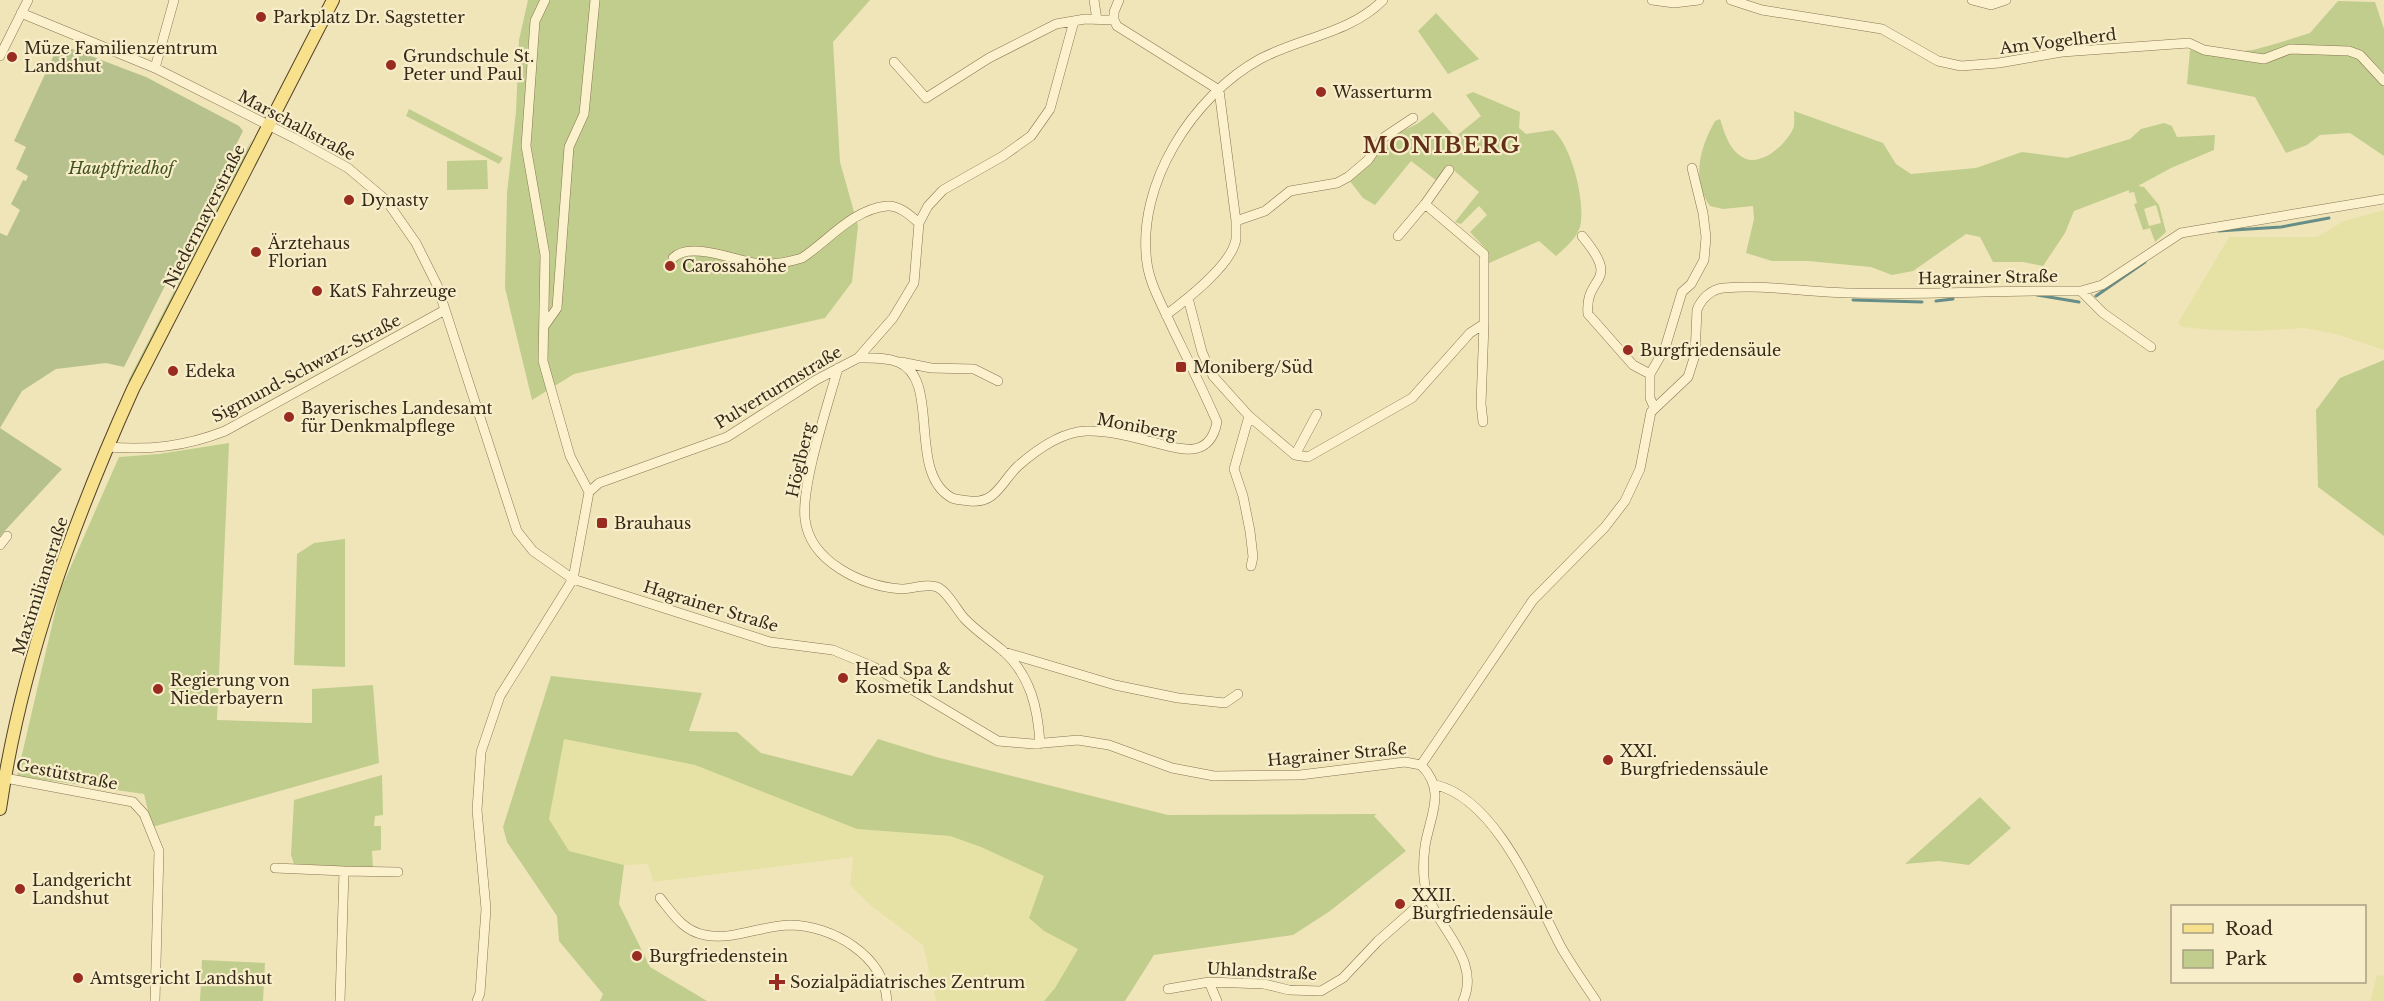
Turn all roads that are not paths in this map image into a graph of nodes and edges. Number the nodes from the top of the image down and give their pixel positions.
1 (28, 0) edge
2 (174, 0) edge
3 (333, 0) edge
4 (545, 0) edge
5 (596, 0) edge
6 (1094, 0) edge
7 (1119, 0) edge
8 (1383, 0) edge
9 (1652, 0) edge
10 (1699, 0) edge
11 (1731, 0) edge
12 (1972, 0) edge
13 (2006, 0) edge
14 (21, 13) junction
15 (1097, 20) junction
16 (1114, 20) junction
17 (1074, 21) junction
18 (2072, 43) dead end
19 (2062, 52) junction
20 (0, 56) edge
21 (894, 62) dead end
22 (155, 69) junction
23 (2384, 81) edge
24 (1219, 90) junction
25 (1413, 118) dead end
26 (269, 126) junction
27 (1692, 168) dead end
28 (1449, 170) dead end
29 (2384, 199) edge
30 (1425, 204) junction
31 (1236, 220) junction
32 (919, 224) junction
33 (1398, 236) dead end
34 (1582, 236) dead end
35 (673, 258) dead end
36 (2081, 291) junction
37 (1188, 298) junction
38 (445, 310) junction
39 (1166, 315) junction
40 (1484, 324) junction
41 (545, 325) junction
42 (2151, 346) dead end
43 (858, 358) junction
44 (899, 362) junction
45 (838, 368) junction
46 (1650, 374) junction
47 (998, 381) dead end
48 (1654, 407) junction
49 (1317, 414) dead end
50 (1248, 416) junction
51 (1483, 422) dead end
52 (106, 447) junction
53 (1294, 455) junction
54 (588, 492) junction
55 (7, 536) dead end
56 (0, 545) edge
57 (1251, 566) dead end
58 (573, 579) junction
59 (1004, 652) junction
60 (1238, 694) dead end
61 (1040, 744) junction
62 (1421, 765) junction
63 (4, 778) junction
64 (1436, 785) junction
65 (0, 809) edge
66 (275, 868) dead end
67 (344, 871) junction
68 (398, 872) dead end
69 (1428, 897) junction
70 (660, 898) dead end
71 (1209, 982) junction
72 (1168, 989) dead end
73 (479, 997) edge
74 (155, 1001) edge
75 (340, 1001) edge
76 (887, 1001) edge
77 (1218, 1001) edge
78 (1463, 1001) edge
79 (1596, 1001) edge

1 - 14 street
2 - 22 street
3 - 26 main road, Niedermayerstraße
4 - 41 street
5 - 41 street
6 - 15 street
7 - 16 street
8 - 24 street, Moniberg
9 - 10 street
11 - 19 street, Am Vogelherd
12 - 13 street
14 - 20 street
14 - 22 street, Marschallstraße
15 - 16 street
15 - 17 street
16 - 24 street
17 - 21 street
17 - 32 street, Pulverturmstraße
18 - 19 street
19 - 23 street, Am Vogelherd
22 - 26 street, Marschallstraße
24 - 31 street
24 - 39 street, Moniberg
25 - 31 street
26 - 38 street, Marschallstraße
26 - 52 main road, Niedermayerstraße
27 - 46 street
28 - 30 street
29 - 36 street, Hagrainer Straße
30 - 33 street
30 - 40 street
31 - 37 street
32 - 35 street
32 - 43 street, Pulverturmstraße
34 - 46 street
36 - 42 street
36 - 48 street, Hagrainer Straße
37 - 39 street
37 - 50 street
38 - 52 street, Sigmund-Schwarz-Straße
38 - 58 street, Marschallstraße
39 - 44 street, Moniberg
40 - 51 street
40 - 53 street
41 - 54 street
43 - 44 street
43 - 45 street, Pulverturmstraße
44 - 47 street
45 - 54 street, Pulverturmstraße
45 - 59 street, Höglberg
46 - 48 street, Hagrainer Straße
48 - 62 street, Hagrainer Straße
49 - 53 street
50 - 53 street
50 - 57 street
52 - 63 main road, Maximilianstraße
54 - 58 street
55 - 56 street
58 - 61 street, Hagrainer Straße
58 - 73 street
59 - 60 street, Höglberg
59 - 61 street, Höglberg
61 - 62 street, Hagrainer Straße
62 - 64 street
63 - 65 main road, Maximilianstraße
63 - 74 street, Gestütstraße
64 - 69 street
64 - 79 street
66 - 67 street
67 - 68 street
67 - 75 street
69 - 71 street, Uhlandstraße
69 - 78 street
70 - 76 street
71 - 72 street, Uhlandstraße
71 - 77 street

